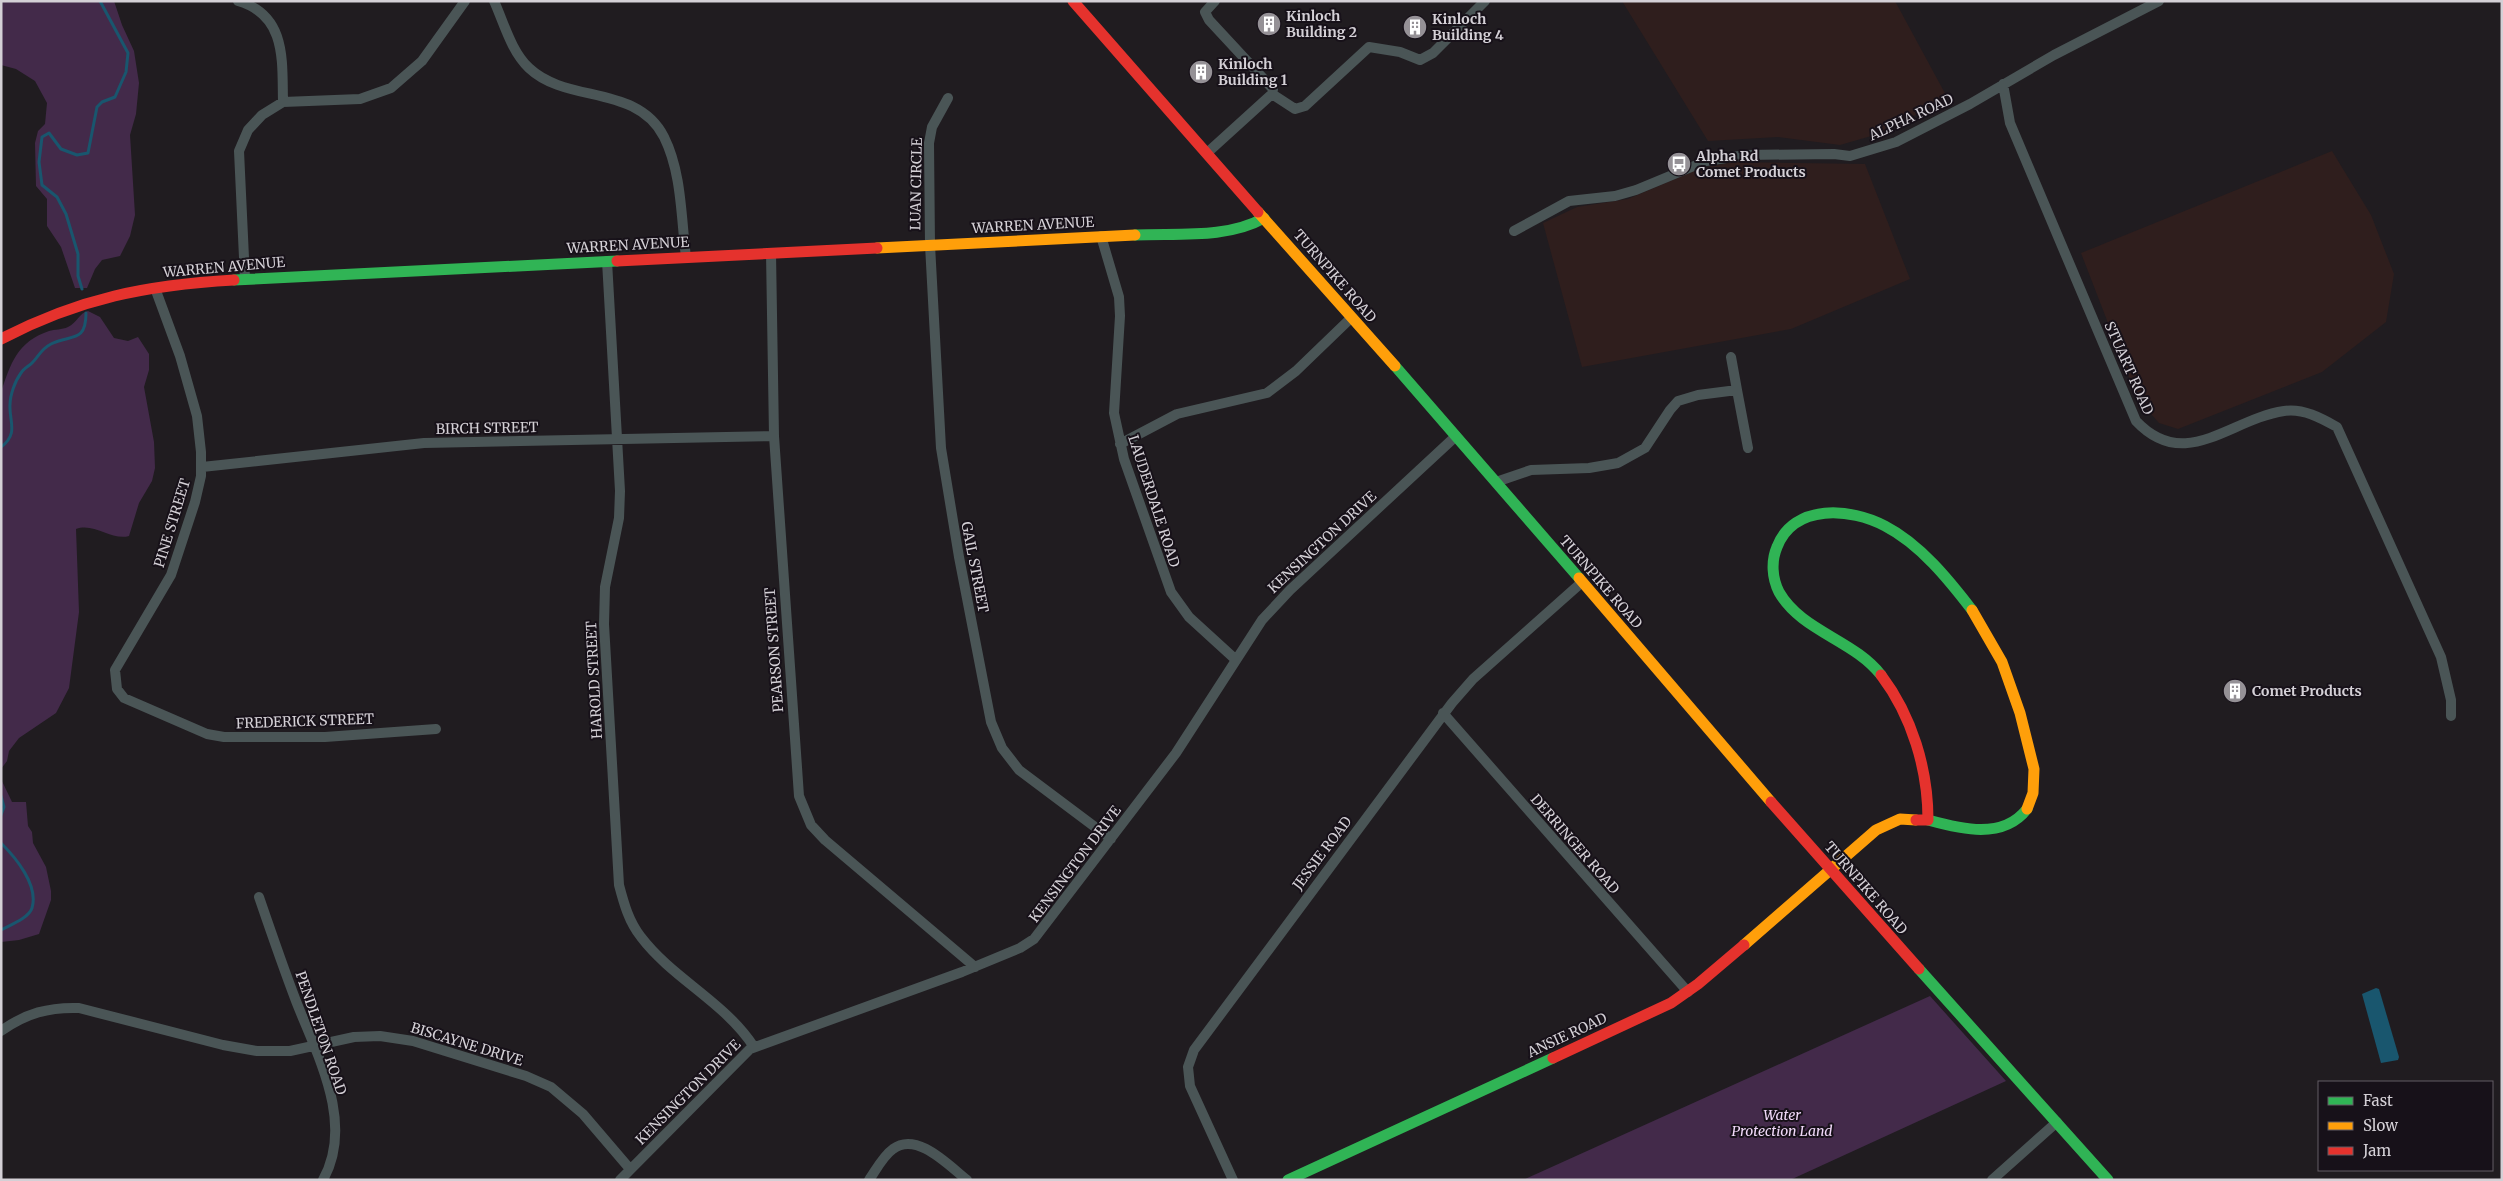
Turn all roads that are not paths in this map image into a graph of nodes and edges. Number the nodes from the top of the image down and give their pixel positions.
1 (238, 1) edge
2 (465, 1) edge
3 (494, 1) edge
4 (1073, 1) edge
5 (1215, 1) edge
6 (1486, 1) edge
7 (2160, 1) edge
8 (2003, 84) junction
9 (1272, 94) junction
10 (948, 98) dead end
11 (283, 102) junction
12 (1207, 153) junction
13 (1264, 218) junction
14 (1514, 231) dead end
15 (1100, 236) junction
16 (930, 245) junction
17 (771, 252) junction
18 (686, 257) junction
19 (607, 261) junction
20 (245, 279) junction
21 (155, 288) junction
22 (1351, 318) junction
23 (1, 339) edge
24 (1731, 358) dead end
25 (1737, 390) junction
26 (774, 436) junction
27 (1456, 436) junction
28 (617, 440) junction
29 (1120, 444) junction
30 (1748, 448) dead end
31 (202, 467) junction
32 (1496, 482) junction
33 (1581, 583) junction
34 (1235, 659) junction
35 (116, 669) joint
36 (1443, 713) junction
37 (2451, 716) dead end
38 (436, 729) dead end
39 (1928, 820) junction
40 (1111, 839) junction
41 (1829, 869) junction
42 (259, 897) dead end
43 (975, 967) junction
44 (1688, 992) junction
45 (1, 1031) edge
46 (314, 1046) junction
47 (754, 1047) junction
48 (2056, 1122) junction
49 (630, 1170) junction
50 (323, 1180) edge
51 (620, 1180) edge
52 (869, 1180) edge
53 (967, 1180) edge
54 (1233, 1180) edge
55 (1288, 1180) edge
56 (1992, 1180) edge
57 (2108, 1180) edge

1 - 11 street
2 - 11 street
3 - 18 street
4 - 12 street, TURNPIKE ROAD
5 - 9 street
6 - 9 street
7 - 8 street, ALPHA ROAD
8 - 14 street, ALPHA ROAD
8 - 37 street, STUART ROAD
9 - 12 street
10 - 16 street, LUAN CIRCLE
11 - 20 street
12 - 13 street, TURNPIKE ROAD
13 - 15 street, WARREN AVENUE
13 - 22 street, TURNPIKE ROAD
15 - 16 street, WARREN AVENUE
15 - 29 street, LAUDERDALE ROAD
16 - 17 street, WARREN AVENUE
16 - 40 street, GAIL STREET
17 - 18 street, WARREN AVENUE
17 - 26 street, PEARSON STREET
18 - 19 street, WARREN AVENUE
19 - 20 street, WARREN AVENUE
19 - 28 street, HAROLD STREET
20 - 21 street, WARREN AVENUE
21 - 23 street, WARREN AVENUE
21 - 31 street, PINE STREET
22 - 27 street, TURNPIKE ROAD
22 - 29 street
24 - 25 street
25 - 30 street
25 - 32 street
26 - 28 street, BIRCH STREET
26 - 43 street, PEARSON STREET
27 - 32 street, TURNPIKE ROAD
27 - 34 street, KENSINGTON DRIVE
28 - 31 street, BIRCH STREET
28 - 47 street, HAROLD STREET
29 - 34 street, LAUDERDALE ROAD
31 - 35 street, PINE STREET
32 - 33 street, TURNPIKE ROAD
33 - 36 street, JESSIE ROAD
33 - 41 street, TURNPIKE ROAD
34 - 40 street, KENSINGTON DRIVE
35 - 38 street, FREDERICK STREET
36 - 44 street, DERRINGER ROAD
36 - 54 street, JESSIE ROAD
39 - 39 street, ANSIE ROAD
39 - 41 street, ANSIE ROAD
40 - 43 street, KENSINGTON DRIVE
41 - 44 street, ANSIE ROAD
41 - 48 street, TURNPIKE ROAD
42 - 46 street, PENDLETON ROAD
43 - 47 street, KENSINGTON DRIVE
44 - 55 street, ANSIE ROAD
45 - 46 street, BISCAYNE DRIVE
46 - 49 street, BISCAYNE DRIVE
46 - 50 street, PENDLETON ROAD
47 - 49 street, KENSINGTON DRIVE
48 - 56 street
48 - 57 street, TURNPIKE ROAD
49 - 51 street, KENSINGTON DRIVE
52 - 53 street

